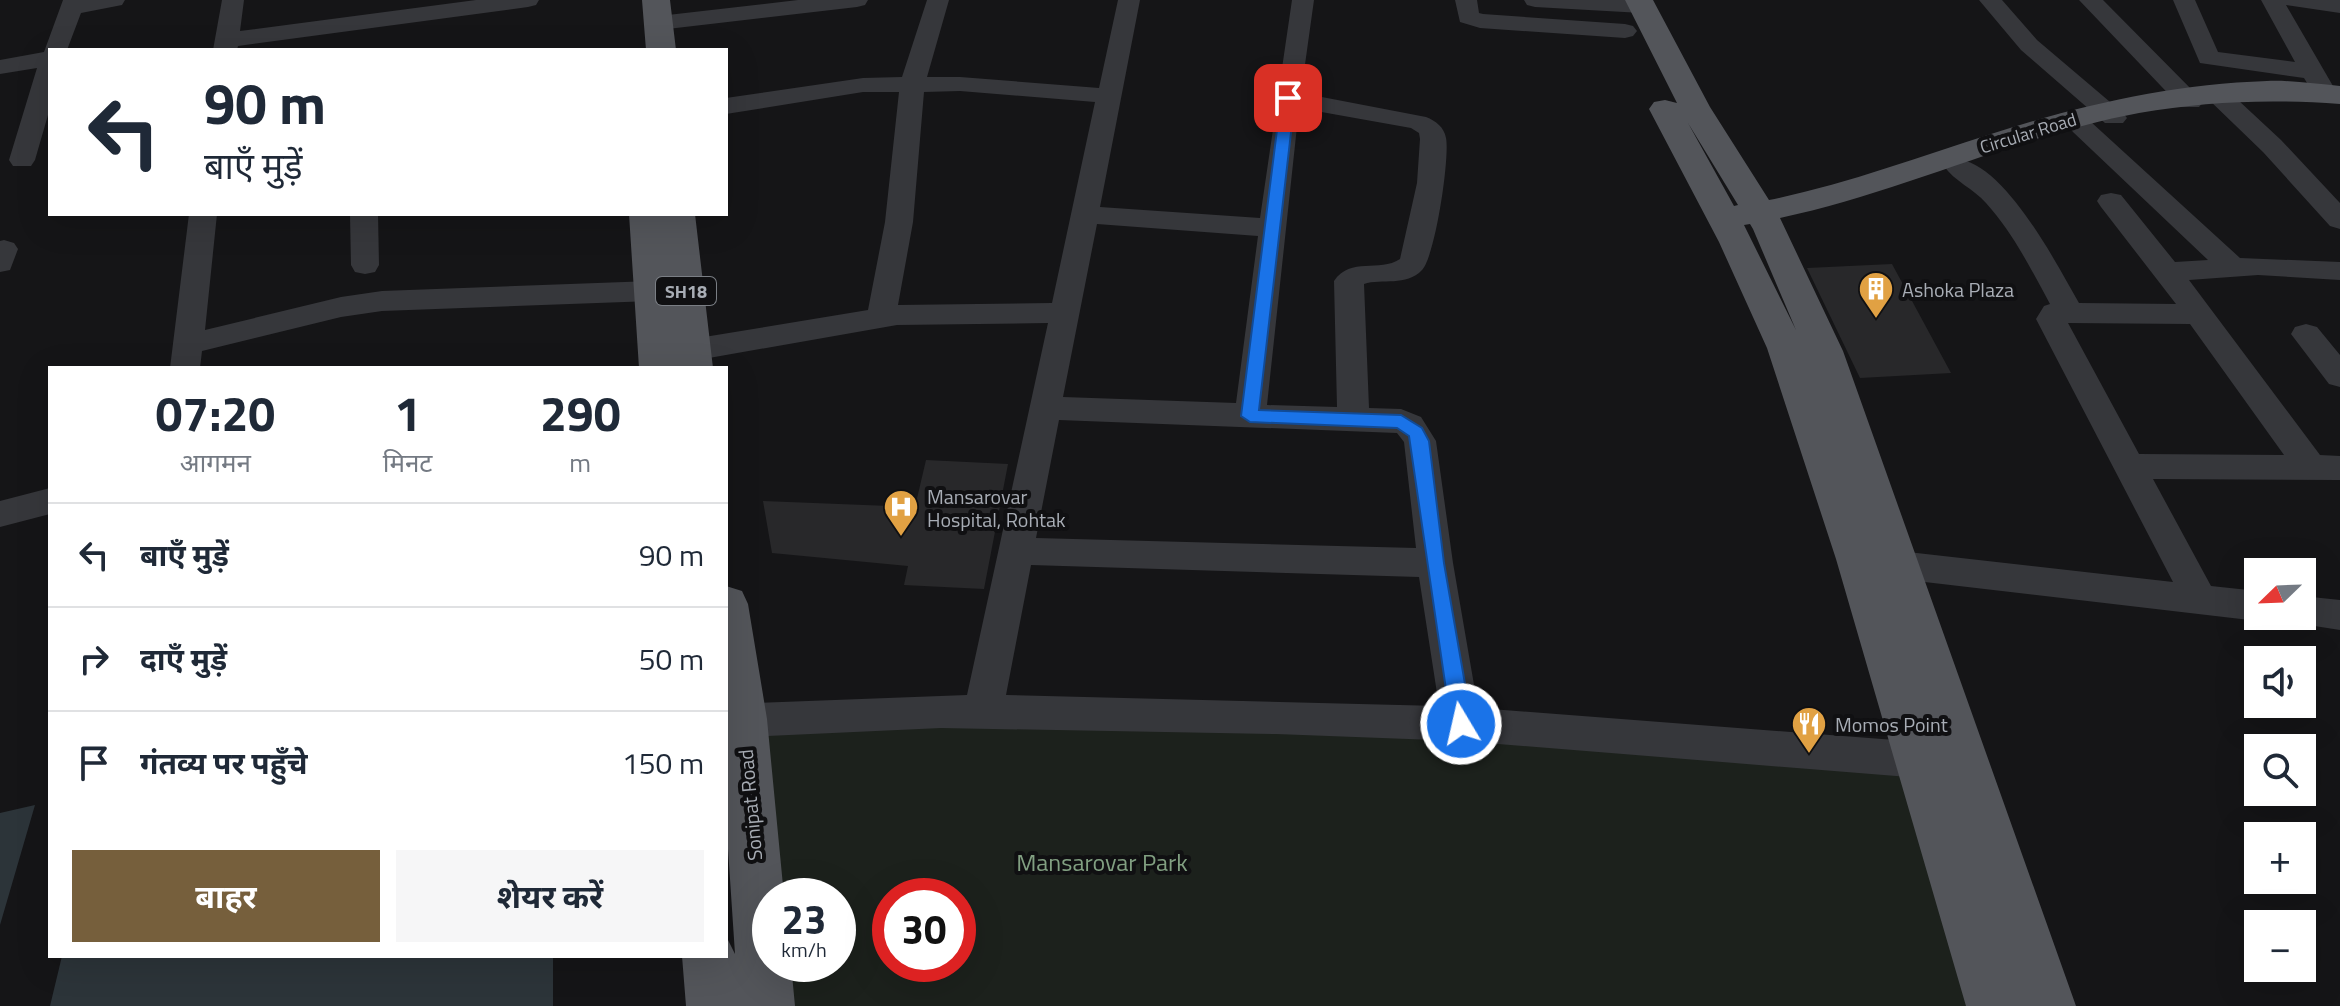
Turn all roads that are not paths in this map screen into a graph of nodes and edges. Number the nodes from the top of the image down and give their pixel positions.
1 (114, 0) edge
2 (233, 0) edge
3 (528, 0) edge
4 (630, 0) edge
5 (857, 0) edge
6 (938, 0) edge
7 (1129, 0) edge
8 (1303, 0) edge
9 (1466, 0) edge
10 (1535, 0) edge
11 (1990, 0) edge
12 (2090, 0) edge
13 (2184, 0) edge
14 (2272, 0) edge
15 (2294, 0) edge
16 (72, 4) edge
17 (2340, 6) edge
18 (1627, 8) edge
19 (659, 24) edge
20 (226, 45) edge
21 (56, 48) edge
22 (634, 48) edge
23 (48, 58) edge
24 (0, 67) edge
25 (48, 70) edge
26 (912, 85) junction
27 (2329, 92) edge
28 (1108, 96) junction
29 (2202, 97) junction
30 (1288, 98) junction
31 (728, 106) edge
32 (2101, 119) junction
33 (48, 155) edge
34 (11, 163) edge
35 (1957, 166) junction
36 (2111, 201) dead end
37 (1084, 214) junction
38 (203, 216) edge
39 (364, 216) edge
40 (646, 216) edge
41 (678, 216) edge
42 (2340, 220) edge
43 (1747, 225) junction
44 (1272, 228) junction
45 (365, 265) dead end
46 (2233, 267) junction
47 (2340, 271) edge
48 (2169, 272) junction
49 (652, 291) junction
50 (2069, 312) junction
51 (1064, 313) junction
52 (2196, 314) junction
53 (881, 318) junction
54 (2306, 334) dead end
55 (187, 356) edge
56 (693, 359) edge
57 (658, 366) edge
58 (2340, 376) edge
59 (1045, 408) junction
60 (1250, 416) junction
61 (1353, 420) junction
62 (2128, 466) junction
63 (2326, 468) edge
64 (48, 502) edge
65 (0, 514) edge
66 (1016, 551) junction
67 (1435, 563) junction
68 (1899, 565) junction
69 (2200, 599) junction
70 (2244, 604) edge
71 (2316, 612) edge
72 (2340, 615) edge
73 (728, 633) edge
74 (983, 712) junction
75 (734, 720) edge
76 (1461, 724) junction
77 (1921, 760) junction
78 (709, 958) edge
79 (714, 1006) edge
80 (767, 1006) edge
81 (1994, 1006) edge
82 (2048, 1006) edge

1 - 16 street
2 - 20 street
3 - 20 street
4 - 22 main road
5 - 19 street
6 - 26 street
7 - 28 street
8 - 30 street
9 - 18 street
10 - 18 street
11 - 32 street
12 - 29 street
13 - 27 street
14 - 27 street
15 - 17 street
16 - 21 street
18 - 43 main road
23 - 24 street
25 - 34 street
26 - 28 street
26 - 31 street
26 - 53 street
27 - 29 main road, Circular Road
28 - 37 street
29 - 32 main road, Circular Road
29 - 42 street
30 - 44 street
30 - 61 street
32 - 35 main road, Circular Road
32 - 43 main road, Circular Road
32 - 46 street
33 - 34 street
35 - 43 main road, Circular Road
35 - 50 street
36 - 48 street
37 - 44 street
37 - 51 street
38 - 55 street
39 - 45 street
40 - 49 main road, SH18
41 - 56 main road, SH18
43 - 68 main road
43 - 77 main road
44 - 60 street
46 - 47 street
46 - 48 street
48 - 52 street
49 - 55 street
49 - 57 main road, SH18
50 - 52 street
50 - 62 street
51 - 53 street
51 - 59 street
52 - 63 street
53 - 56 street
54 - 58 street
59 - 60 street
59 - 66 street
60 - 61 street
61 - 67 street
62 - 63 street
62 - 69 street
64 - 65 street
66 - 67 street
66 - 74 street
67 - 76 street
68 - 69 street
68 - 82 main road
69 - 70 street
71 - 72 street
73 - 75 main road, Sonipat Road
74 - 75 street
74 - 76 street
75 - 80 main road, Sonipat Road
76 - 77 street
77 - 81 main road
78 - 79 main road

